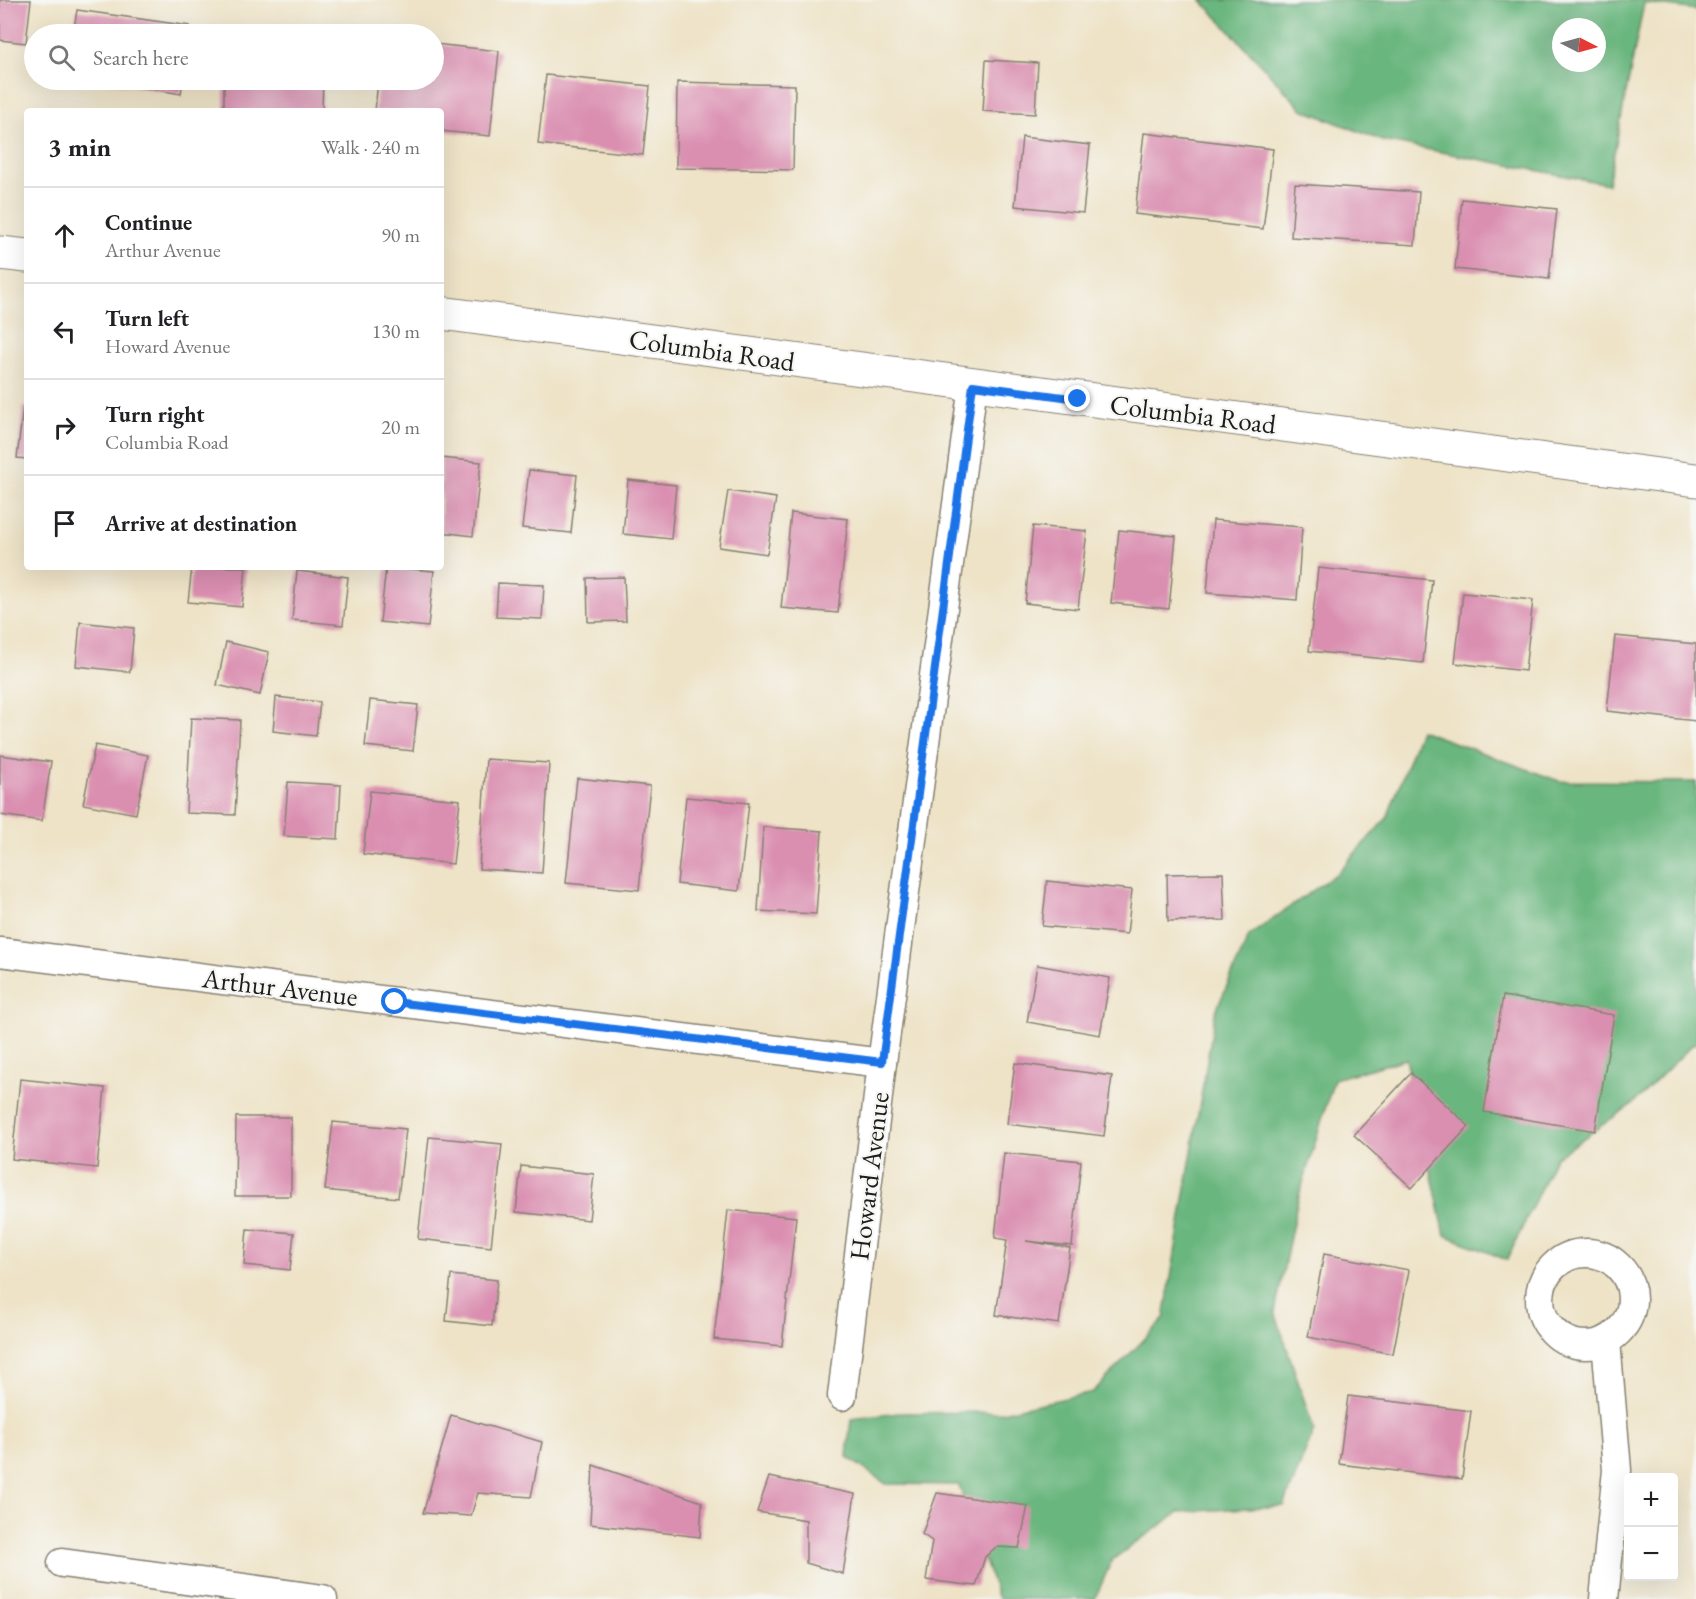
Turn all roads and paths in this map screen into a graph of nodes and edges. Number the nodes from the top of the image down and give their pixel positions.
1 (0, 253) edge
2 (24, 256) edge
3 (444, 313) edge
4 (973, 385) junction
5 (1696, 480) edge
6 (0, 952) edge
7 (882, 1062) junction
8 (1606, 1341) dead end
9 (842, 1396) dead end
10 (62, 1563) dead end
11 (323, 1599) edge
12 (1604, 1599) edge

1 - 2 main road
3 - 4 main road, Columbia Road
4 - 5 main road, Columbia Road
4 - 7 street, Howard Avenue
6 - 7 street, Arthur Avenue
7 - 9 street, Howard Avenue
8 - 12 street
10 - 11 street

